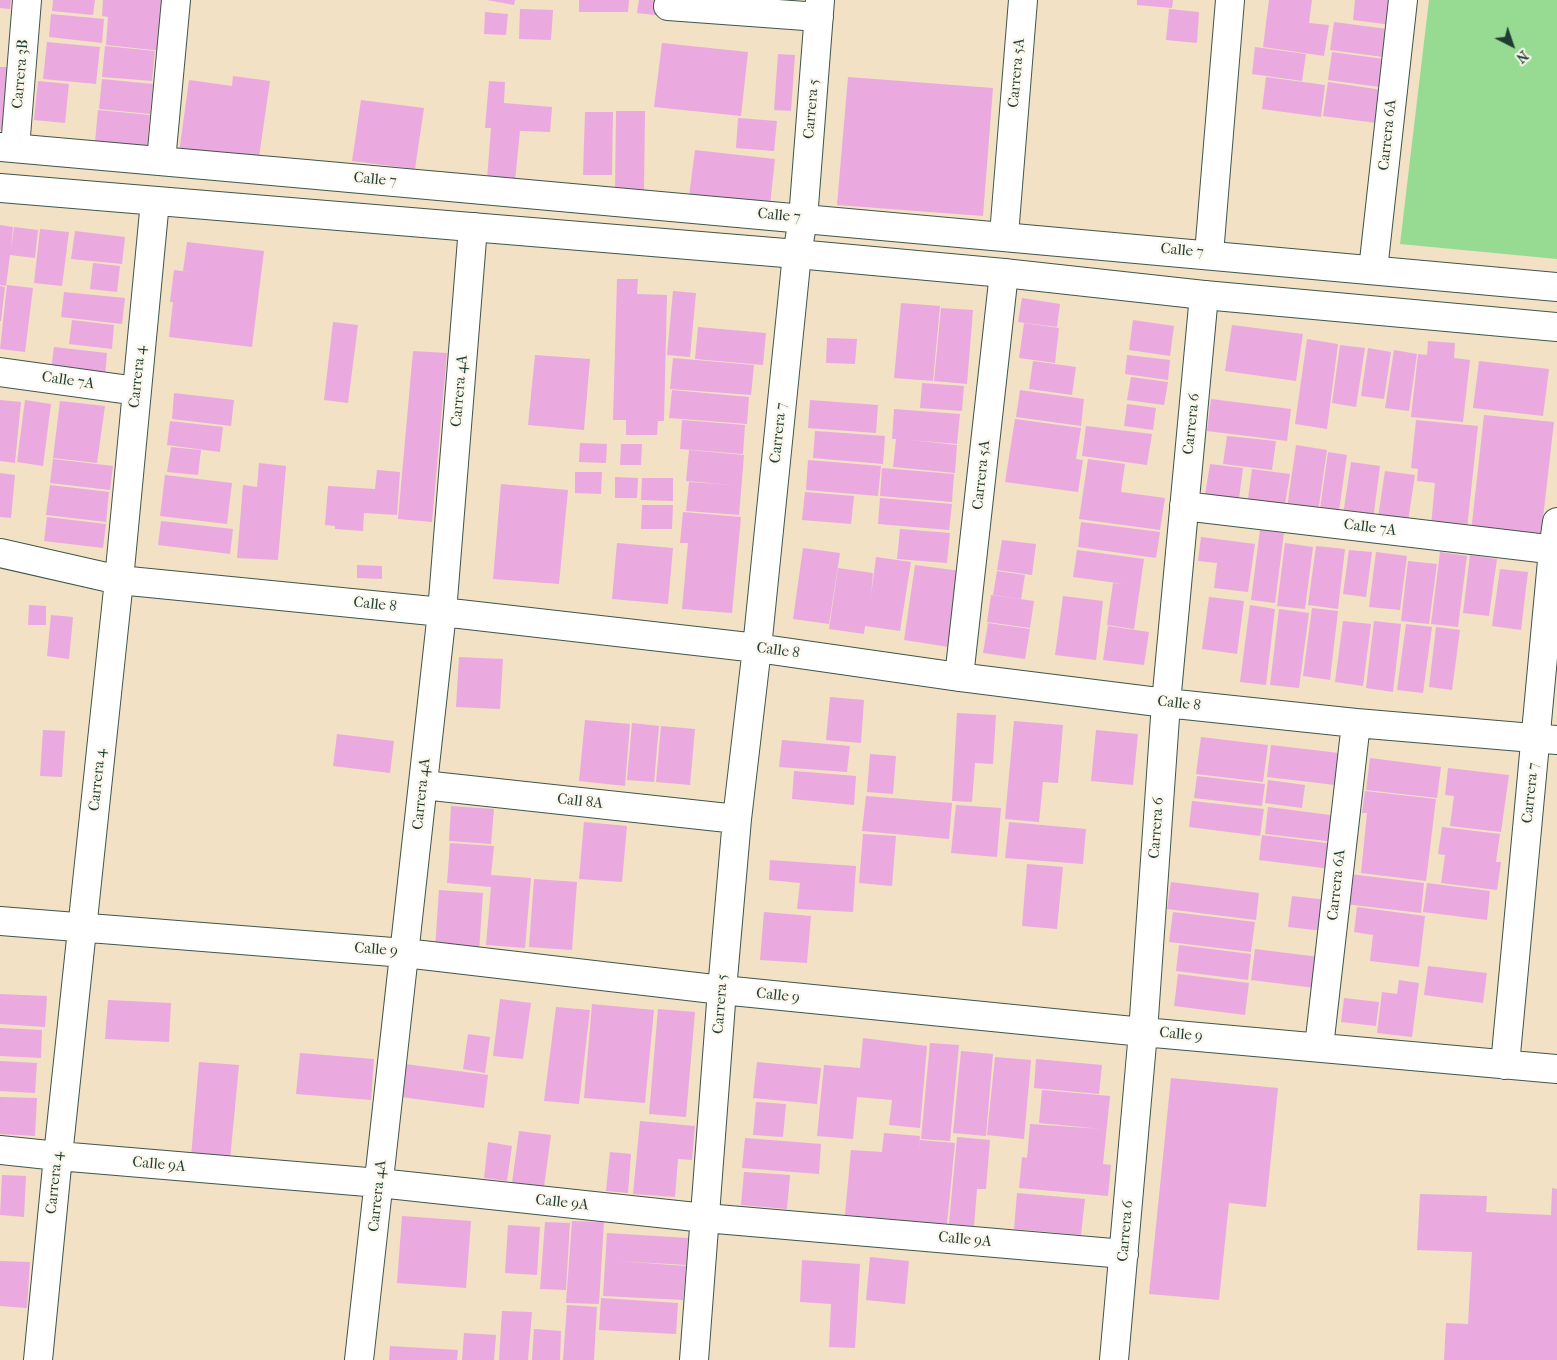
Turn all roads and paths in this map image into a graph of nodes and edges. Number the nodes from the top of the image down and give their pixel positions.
1 (27, 0) edge
2 (176, 0) edge
3 (1023, 0) edge
4 (1230, 0) edge
5 (1403, 0) edge
6 (668, 6) dead end
7 (820, 9) edge
8 (7, 147) edge
9 (161, 161) junction
10 (0, 188) edge
11 (155, 200) junction
12 (803, 219) junction
13 (474, 227) junction
14 (1004, 235) junction
15 (797, 254) junction
16 (1209, 254) junction
17 (1374, 270) junction
18 (1004, 273) junction
19 (1557, 287) edge
20 (1204, 296) junction
21 (1557, 327) edge
22 (0, 372) edge
23 (137, 391) junction
24 (1184, 506) junction
25 (1557, 522) edge
26 (1555, 550) edge
27 (0, 553) edge
28 (119, 580) junction
29 (442, 612) junction
30 (757, 648) junction
31 (960, 677) junction
32 (1166, 703) junction
33 (1356, 723) junction
34 (1547, 739) edge
35 (423, 785) junction
36 (737, 819) junction
37 (0, 921) edge
38 (82, 928) junction
39 (405, 953) junction
40 (722, 990) junction
41 (1143, 1032) junction
42 (1319, 1047) junction
43 (1505, 1064) junction
44 (1557, 1069) edge
45 (0, 1150) edge
46 (58, 1156) junction
47 (379, 1183) junction
48 (705, 1218) junction
49 (1124, 1254) junction
50 (38, 1360) edge
51 (360, 1360) edge
52 (694, 1360) edge
53 (1114, 1360) edge

1 - 8 street, Carrera 3B
2 - 9 street
3 - 14 street, Carrera 5A
4 - 16 street
5 - 17 street, Carrera 6A
6 - 7 street
7 - 12 street, Carrera 5
8 - 9 street, Calle 7
9 - 12 street, Calle 7
10 - 11 street
11 - 13 street
11 - 23 street, Carrera 4
12 - 14 street, Calle 7
12 - 15 street, Carrera 7
13 - 15 street
13 - 29 street, Carrera 4A
14 - 16 street, Calle 7
15 - 18 street
15 - 30 street, Carrera 7
16 - 17 street, Calle 7
17 - 19 street, Calle 7
18 - 20 street
18 - 31 street, Carrera 5A
20 - 21 street
20 - 24 street, Carrera 6
22 - 23 street, Calle 7A
23 - 28 street, Carrera 4
24 - 26 street, Calle 7A
24 - 32 street, Carrera 6
25 - 26 street, Carrera 7
26 - 34 street, Carrera 7
27 - 28 street, Calle 8
28 - 29 street, Calle 8
28 - 38 street, Carrera 4
29 - 30 street, Calle 8
29 - 35 street, Carrera 4A
30 - 31 street, Calle 8
30 - 36 street, Carrera 5
31 - 32 street, Calle 8
32 - 33 street, Calle 8
32 - 41 street, Carrera 6
33 - 34 street, Calle 8
33 - 42 street, Carrera 6A
34 - 43 street, Carrera 7
35 - 36 street, Call 8A
35 - 39 street, Carrera 4A
36 - 40 street, Carrera 5
37 - 38 street, Calle 9
38 - 39 street, Calle 9
38 - 46 street, Carrera 4
39 - 40 street, Calle 9
39 - 47 street, Carrera 4A
40 - 41 street, Calle 9
40 - 48 street, Carrera 5
41 - 42 street, Calle 9
41 - 49 street, Carrera 6
42 - 43 street, Calle 9
43 - 44 street, Calle 9
45 - 46 street, Calle 9A
46 - 47 street, Calle 9A
46 - 50 street, Carrera 4
47 - 48 street, Calle 9A
47 - 51 street, Carrera 4A
48 - 49 street, Calle 9A
48 - 52 street, Carrera 5
49 - 53 street, Carrera 6

